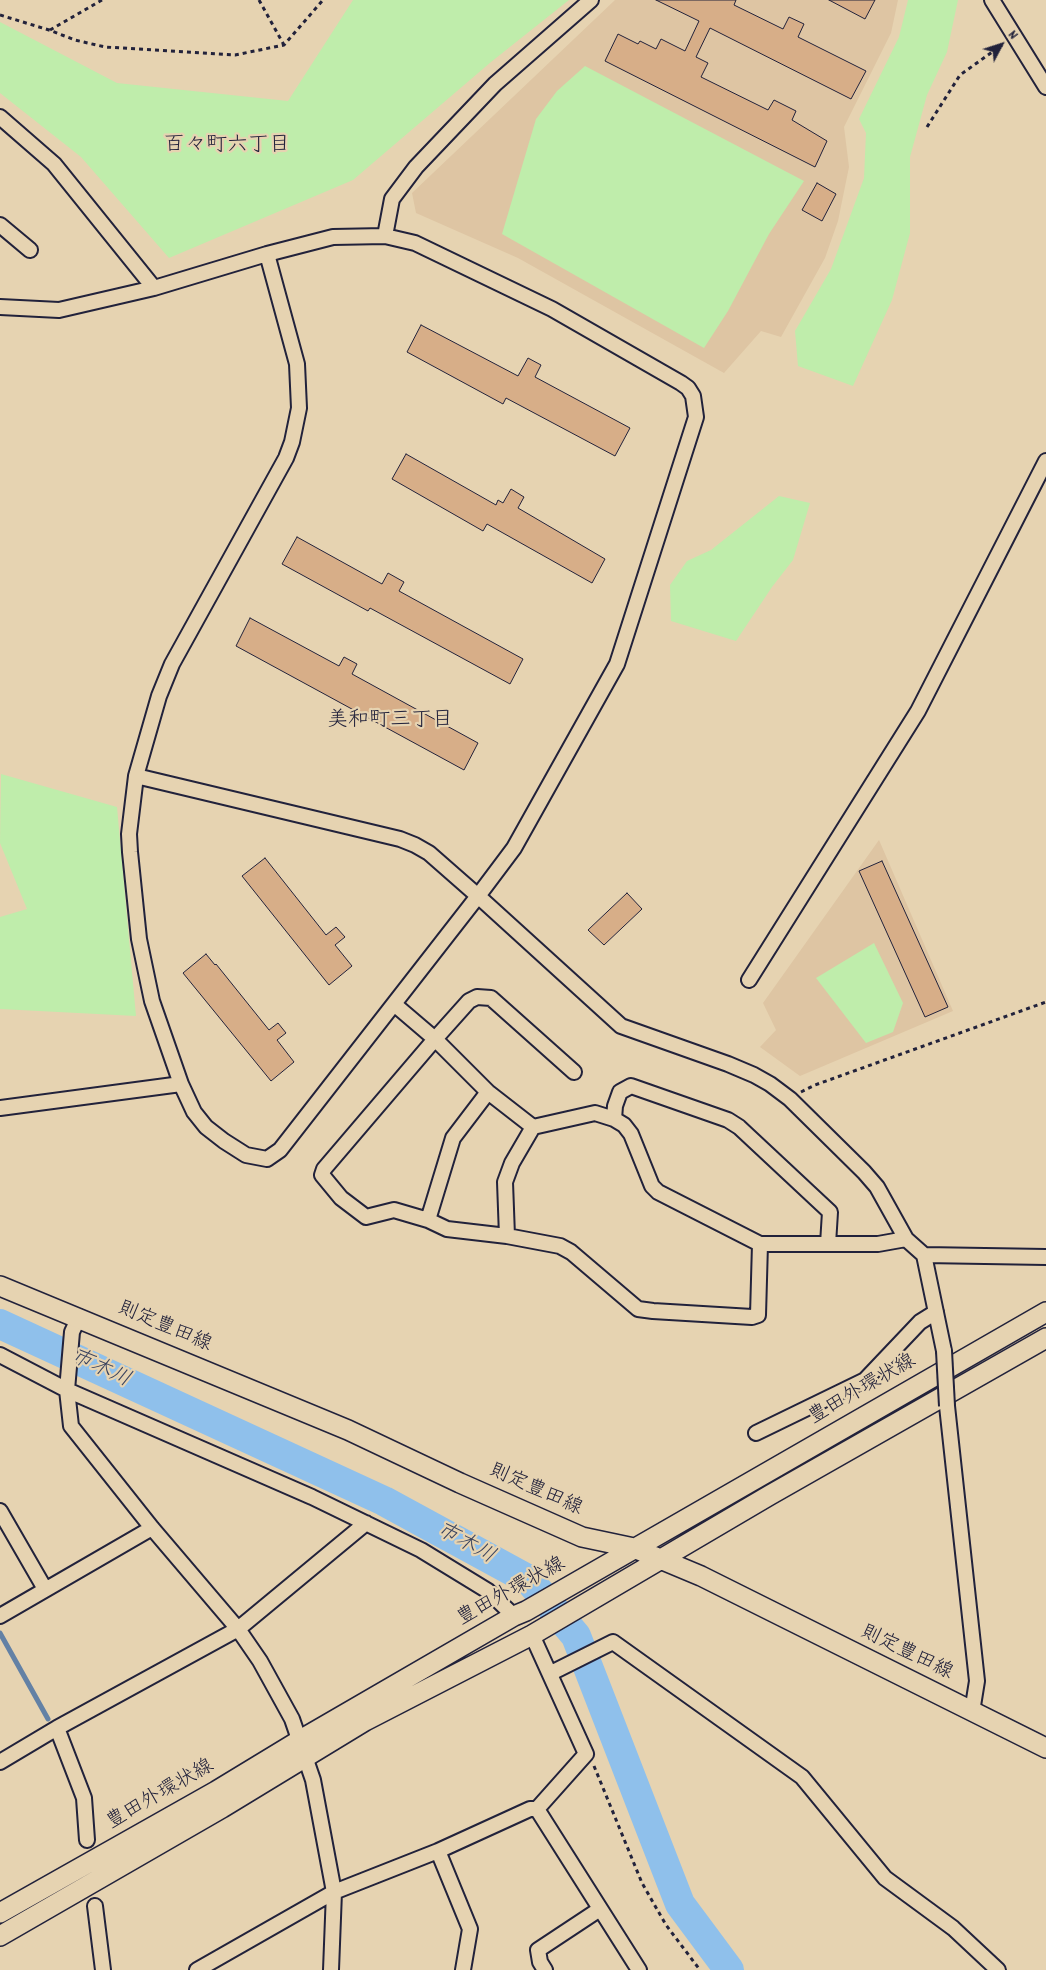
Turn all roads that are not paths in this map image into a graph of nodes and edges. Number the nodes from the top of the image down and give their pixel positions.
1 (591, 0) edge
2 (992, 0) edge
3 (1046, 87) edge
4 (0, 117) edge
5 (0, 225) edge
6 (386, 236) junction
7 (30, 250) dead end
8 (267, 254) junction
9 (154, 288) junction
10 (0, 307) edge
11 (1046, 460) edge
12 (136, 776) junction
13 (478, 896) junction
14 (749, 980) dead end
15 (394, 1004) junction
16 (435, 1039) junction
17 (574, 1072) dead end
18 (181, 1084) junction
19 (488, 1092) junction
20 (0, 1108) edge
21 (614, 1119) junction
22 (532, 1127) junction
23 (428, 1220) junction
24 (507, 1236) junction
25 (906, 1239) junction
26 (760, 1244) junction
27 (828, 1244) junction
28 (924, 1255) junction
29 (1046, 1257) edge
30 (0, 1286) edge
31 (936, 1312) junction
32 (1046, 1312) edge
33 (76, 1324) junction
34 (1046, 1338) edge
35 (0, 1355) edge
36 (67, 1390) junction
37 (756, 1433) dead end
38 (0, 1511) edge
39 (366, 1523) junction
40 (152, 1528) junction
41 (634, 1548) junction
42 (661, 1560) junction
43 (45, 1589) junction
44 (520, 1614) junction
45 (0, 1616) edge
46 (238, 1629) junction
47 (538, 1631) junction
48 (551, 1673) junction
49 (972, 1712) junction
50 (57, 1728) junction
51 (1046, 1748) edge
52 (303, 1749) junction
53 (0, 1762) edge
54 (537, 1810) junction
55 (88, 1840) dead end
56 (438, 1851) junction
57 (334, 1892) junction
58 (96, 1906) dead end
59 (600, 1909) junction
60 (0, 1913) edge
61 (0, 1936) edge
62 (103, 1970) edge
63 (197, 1970) edge
64 (331, 1970) edge
65 (463, 1970) edge
66 (545, 1970) edge
67 (639, 1970) edge
68 (998, 1970) edge

1 - 6 street
2 - 3 street
4 - 9 street
5 - 7 street
6 - 8 street
6 - 13 street
8 - 9 street
8 - 12 street
9 - 10 street
11 - 14 street
12 - 13 street
12 - 18 street
13 - 15 street
13 - 25 street
15 - 16 street
15 - 18 street
16 - 17 street
16 - 19 street
16 - 23 street
18 - 20 street
19 - 22 street
19 - 23 street
21 - 22 street
21 - 26 street
21 - 27 street
22 - 24 street
23 - 24 street
24 - 26 street
25 - 27 street
25 - 28 street
26 - 27 street
28 - 29 street
28 - 31 street
30 - 33 street, 則定豊田線
31 - 37 street
31 - 49 street, bridge
32 - 41 street, 豊田外環状線
33 - 36 street
33 - 41 street, 則定豊田線
34 - 42 street, 豊田外環状線
35 - 36 street
36 - 39 street
36 - 40 street
38 - 43 street
39 - 44 street
39 - 46 street
40 - 43 street
40 - 46 street
41 - 42 street, 則定豊田線
41 - 44 street, 豊田外環状線
42 - 47 street, 豊田外環状線
42 - 49 street, 則定豊田線
43 - 45 street
44 - 52 street, 豊田外環状線
46 - 50 street
46 - 52 street
47 - 48 street
47 - 52 street, 豊田外環状線
48 - 54 street
48 - 68 street
49 - 51 street, 則定豊田線
50 - 53 street
50 - 55 street
52 - 57 street
52 - 60 street, 豊田外環状線
52 - 61 street, 豊田外環状線
54 - 56 street
54 - 59 street
56 - 57 street
56 - 65 street
57 - 63 street
57 - 64 street
58 - 62 street
59 - 66 street
59 - 67 street

